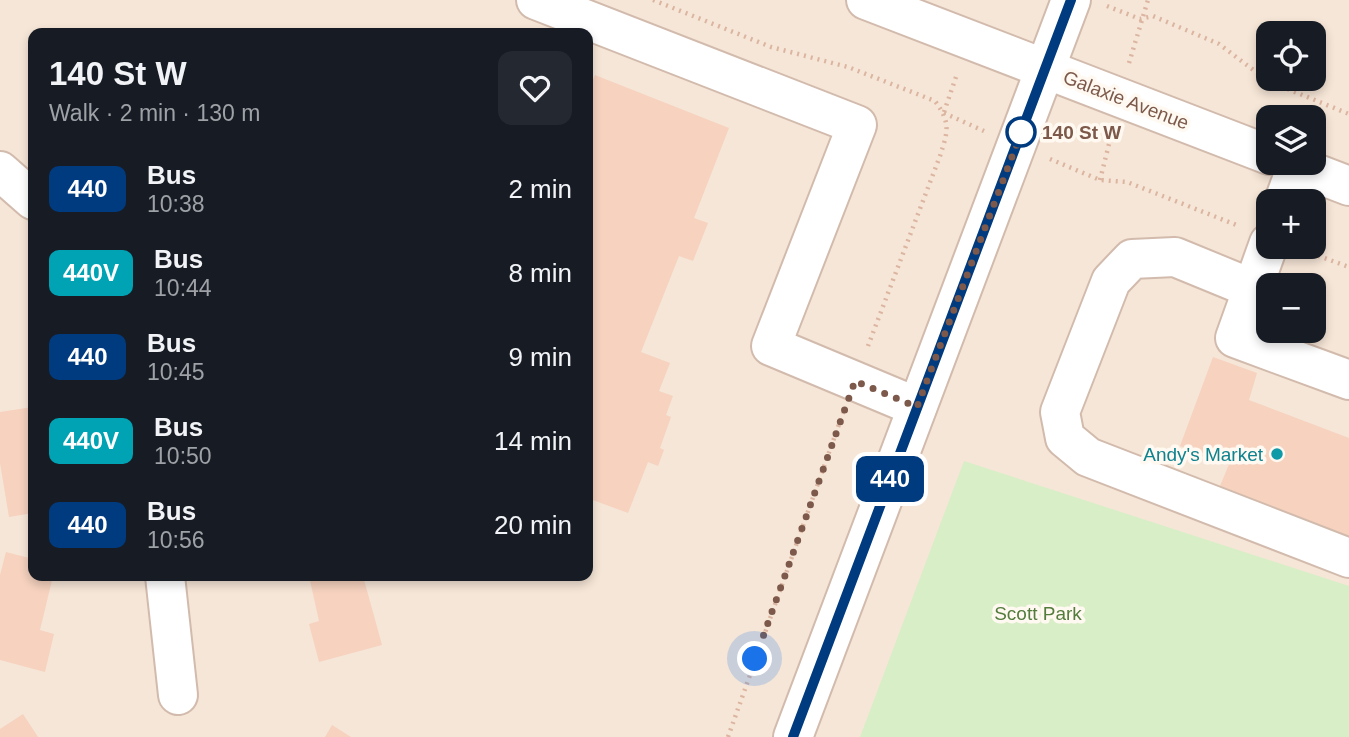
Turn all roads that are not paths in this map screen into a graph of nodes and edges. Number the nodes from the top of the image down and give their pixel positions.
1 (536, 0) edge
2 (866, 0) edge
3 (1088, 2) edge
4 (1045, 69) junction
5 (1256, 150) edge
6 (0, 171) edge
7 (1321, 175) edge
8 (1349, 186) edge
9 (28, 196) edge
10 (1256, 254) edge
11 (1252, 289) junction
12 (1349, 380) edge
13 (917, 407) junction
14 (1349, 558) edge
15 (166, 581) edge
16 (178, 695) dead end
17 (793, 737) edge

1 - 13 street
2 - 4 street, Galaxie Avenue
3 - 4 street
4 - 5 street, Galaxie Avenue
4 - 13 street
6 - 9 street
7 - 8 street, Galaxie Avenue
10 - 11 street
11 - 12 street
11 - 14 street
13 - 17 street
15 - 16 street

